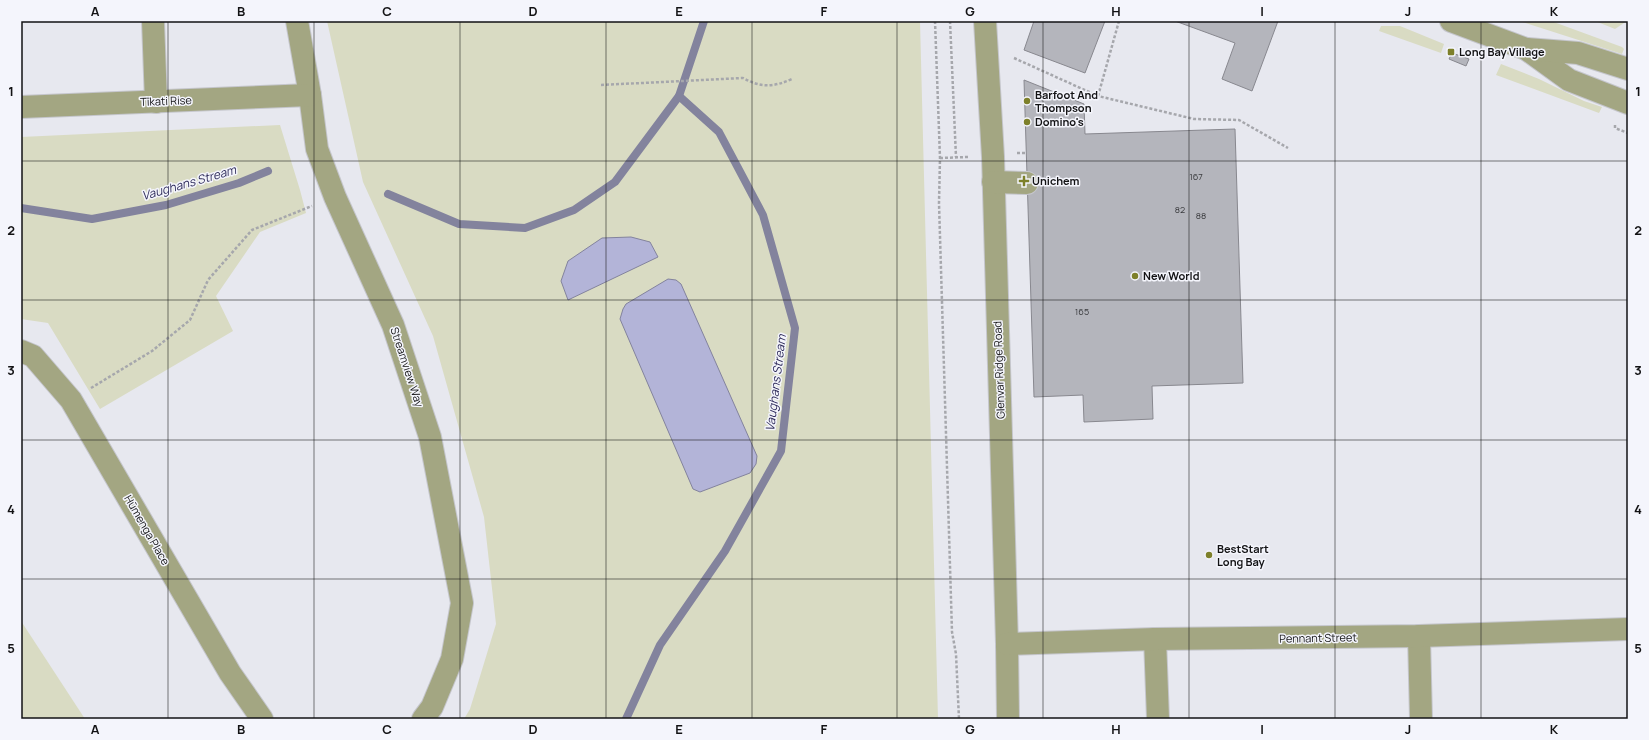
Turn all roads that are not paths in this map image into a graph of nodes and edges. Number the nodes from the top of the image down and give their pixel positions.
1 (153, 21) edge
2 (297, 21) edge
3 (985, 21) edge
4 (1451, 21) edge
5 (1526, 49) junction
6 (1628, 69) edge
7 (310, 95) junction
8 (156, 102) junction
9 (1628, 103) edge
10 (21, 107) edge
11 (993, 182) junction
12 (1027, 183) dead end
13 (21, 352) edge
14 (1628, 629) edge
15 (1418, 636) junction
16 (1156, 639) junction
17 (1008, 644) junction
18 (262, 719) edge
19 (423, 719) edge
20 (1008, 719) edge
21 (1158, 719) edge
22 (1421, 719) edge

1 - 8 street
2 - 7 street, Streamview Way
3 - 11 street, Glenvar Ridge Road
4 - 5 street
5 - 6 street
5 - 9 street
7 - 8 street, Tīkati Rise
7 - 19 street, Streamview Way
8 - 10 street, Tīkati Rise
11 - 12 street
11 - 17 street, Glenvar Ridge Road
13 - 18 street, Hūmenga Place
14 - 15 street, Pennant Street
15 - 16 street, Pennant Street
15 - 22 street
16 - 17 street, Pennant Street
16 - 21 street
17 - 20 street, Glenvar Ridge Road

